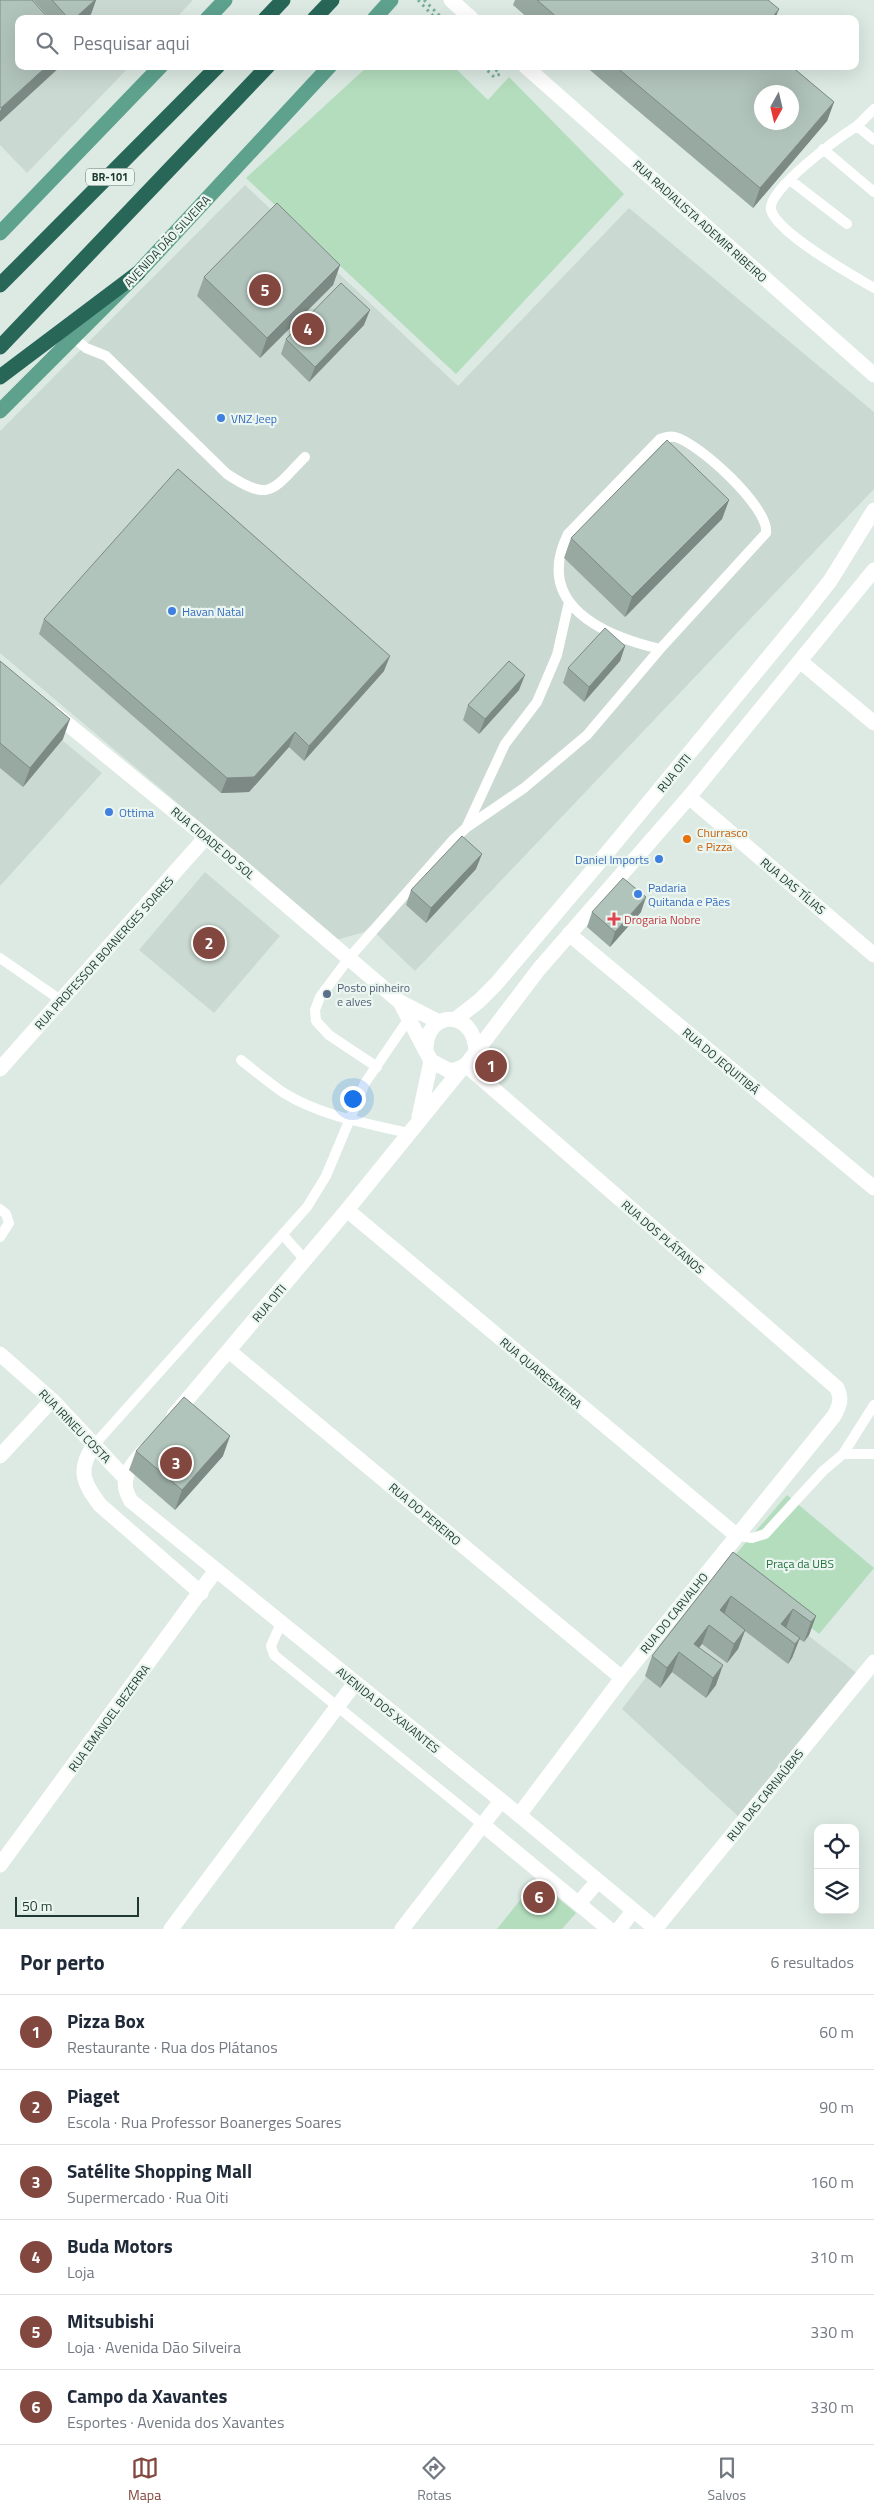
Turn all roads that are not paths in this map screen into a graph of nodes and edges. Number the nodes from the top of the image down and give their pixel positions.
1 (225, 0) edge
2 (283, 0) edge
3 (332, 0) edge
4 (391, 0) edge
5 (451, 0) edge
6 (211, 15) edge
7 (269, 15) edge
8 (318, 15) edge
9 (378, 15) edge
10 (468, 15) edge
11 (157, 70) edge
12 (214, 70) edge
13 (264, 70) edge
14 (326, 70) edge
15 (530, 70) edge
16 (874, 109) edge
17 (857, 126) junction
18 (874, 140) edge
19 (823, 149) junction
20 (790, 180) junction
21 (874, 192) edge
22 (846, 224) dead end
23 (0, 233) edge
24 (138, 273) junction
25 (0, 285) edge
26 (874, 288) edge
27 (74, 338) junction
28 (0, 347) edge
29 (874, 375) edge
30 (0, 377) edge
31 (0, 411) edge
32 (305, 457) dead end
33 (874, 511) edge
34 (874, 570) edge
35 (569, 602) junction
36 (660, 649) junction
37 (800, 661) junction
38 (46, 707) edge
39 (874, 723) edge
40 (689, 797) junction
41 (467, 827) junction
42 (206, 837) junction
43 (569, 934) junction
44 (874, 955) edge
45 (0, 958) edge
46 (349, 958) junction
47 (62, 1001) junction
48 (400, 1002) junction
49 (410, 1018) junction
50 (456, 1019) junction
51 (438, 1022) junction
52 (476, 1051) junction
53 (428, 1056) junction
54 (241, 1060) dead end
55 (464, 1066) junction
56 (376, 1067) junction
57 (0, 1069) edge
58 (419, 1119) junction
59 (350, 1120) junction
60 (408, 1133) junction
61 (874, 1188) edge
62 (0, 1209) edge
63 (347, 1210) junction
64 (283, 1235) junction
65 (0, 1237) edge
66 (305, 1260) junction
67 (229, 1351) junction
68 (0, 1354) edge
69 (52, 1400) junction
70 (874, 1405) edge
71 (834, 1416) joint
72 (166, 1425) edge
73 (153, 1440) edge
74 (94, 1445) junction
75 (843, 1454) junction
76 (874, 1454) edge
77 (0, 1456) edge
78 (126, 1483) junction
79 (736, 1535) junction
80 (216, 1570) junction
81 (201, 1593) junction
82 (281, 1623) junction
83 (874, 1662) edge
84 (622, 1678) junction
85 (354, 1682) junction
86 (338, 1705) junction
87 (501, 1801) junction
88 (519, 1815) junction
89 (482, 1824) junction
90 (0, 1865) edge
91 (598, 1881) junction
92 (579, 1903) junction
93 (633, 1911) junction
94 (171, 1929) edge
95 (402, 1929) edge
96 (609, 1929) edge
97 (618, 1929) edge
98 (655, 1929) edge

1 - 6 main road
2 - 7 highway
3 - 8 highway
4 - 9 main road
5 - 10 street
11 - 23 main road
12 - 25 highway, BR-101
13 - 28 highway, BR-101
14 - 24 main road, AVENIDA DÃO SILVEIRA
15 - 29 street, RUA RADIALISTA ADEMIR RIBEIRO
16 - 17 lane
17 - 18 lane
17 - 19 lane
19 - 20 lane
19 - 21 lane
20 - 22 lane
20 - 26 lane
24 - 27 main road, AVENIDA DÃO SILVEIRA
24 - 30 highway
27 - 31 main road, AVENIDA DÃO SILVEIRA
27 - 32 lane
33 - 50 street, RUA OITI
34 - 37 street
35 - 36 lane
35 - 36 lane
35 - 41 lane
36 - 41 lane
37 - 39 street
37 - 40 street
38 - 42 street, RUA CIDADE DO SOL
40 - 43 street
40 - 44 street, RUA DAS TÍLIAS
41 - 46 lane
42 - 46 street, RUA CIDADE DO SOL
42 - 47 street, RUA PROFESSOR BOANERGES SOARES
43 - 52 street
43 - 61 street, RUA DO JEQUITIBÁ
45 - 47 lane
46 - 48 street, RUA CIDADE DO SOL
46 - 56 lane
47 - 57 street, RUA PROFESSOR BOANERGES SOARES
48 - 49 street, RUA CIDADE DO SOL
48 - 51 street, RUA CIDADE DO SOL
49 - 53 street, RUA CIDADE DO SOL
49 - 56 lane
50 - 51 street
50 - 52 street
51 - 53 street
52 - 55 street
53 - 55 street
53 - 58 street, RUA OITI
54 - 59 lane
55 - 58 street, RUA OITI
55 - 71 street, RUA DOS PLÁTANOS
56 - 59 lane
58 - 60 street, RUA OITI
59 - 60 lane
59 - 64 lane
60 - 63 street, RUA OITI
62 - 65 lane
63 - 66 street, RUA OITI
63 - 79 street, RUA QUARESMEIRA
64 - 66 lane
64 - 74 lane
66 - 67 street, RUA OITI
67 - 72 street, RUA OITI
67 - 84 street, RUA DO PEREIRO
68 - 69 street, RUA IRINEU COSTA
69 - 74 street, RUA IRINEU COSTA
69 - 77 street
70 - 75 lane
71 - 79 street, RUA DO CARVALHO
73 - 78 street
74 - 78 street, RUA IRINEU COSTA
74 - 81 street
75 - 76 lane
75 - 79 lane
78 - 80 street, AVENIDA DOS XAVANTES
79 - 84 street, RUA DO CARVALHO
80 - 81 street, RUA EMANOEL BEZERRA
80 - 82 street, AVENIDA DOS XAVANTES
81 - 90 street, RUA EMANOEL BEZERRA
82 - 85 street, AVENIDA DOS XAVANTES
82 - 86 lane
83 - 98 street, RUA DAS CARNAÚBAS
84 - 88 street, RUA DO CARVALHO
85 - 86 street
85 - 87 street, AVENIDA DOS XAVANTES
86 - 89 lane
86 - 94 street
87 - 88 street, AVENIDA DOS XAVANTES
87 - 89 street
88 - 91 street, AVENIDA DOS XAVANTES
89 - 92 street
89 - 95 street
91 - 92 street
91 - 93 street, AVENIDA DOS XAVANTES
92 - 96 street
93 - 97 street
93 - 98 street, AVENIDA DOS XAVANTES

